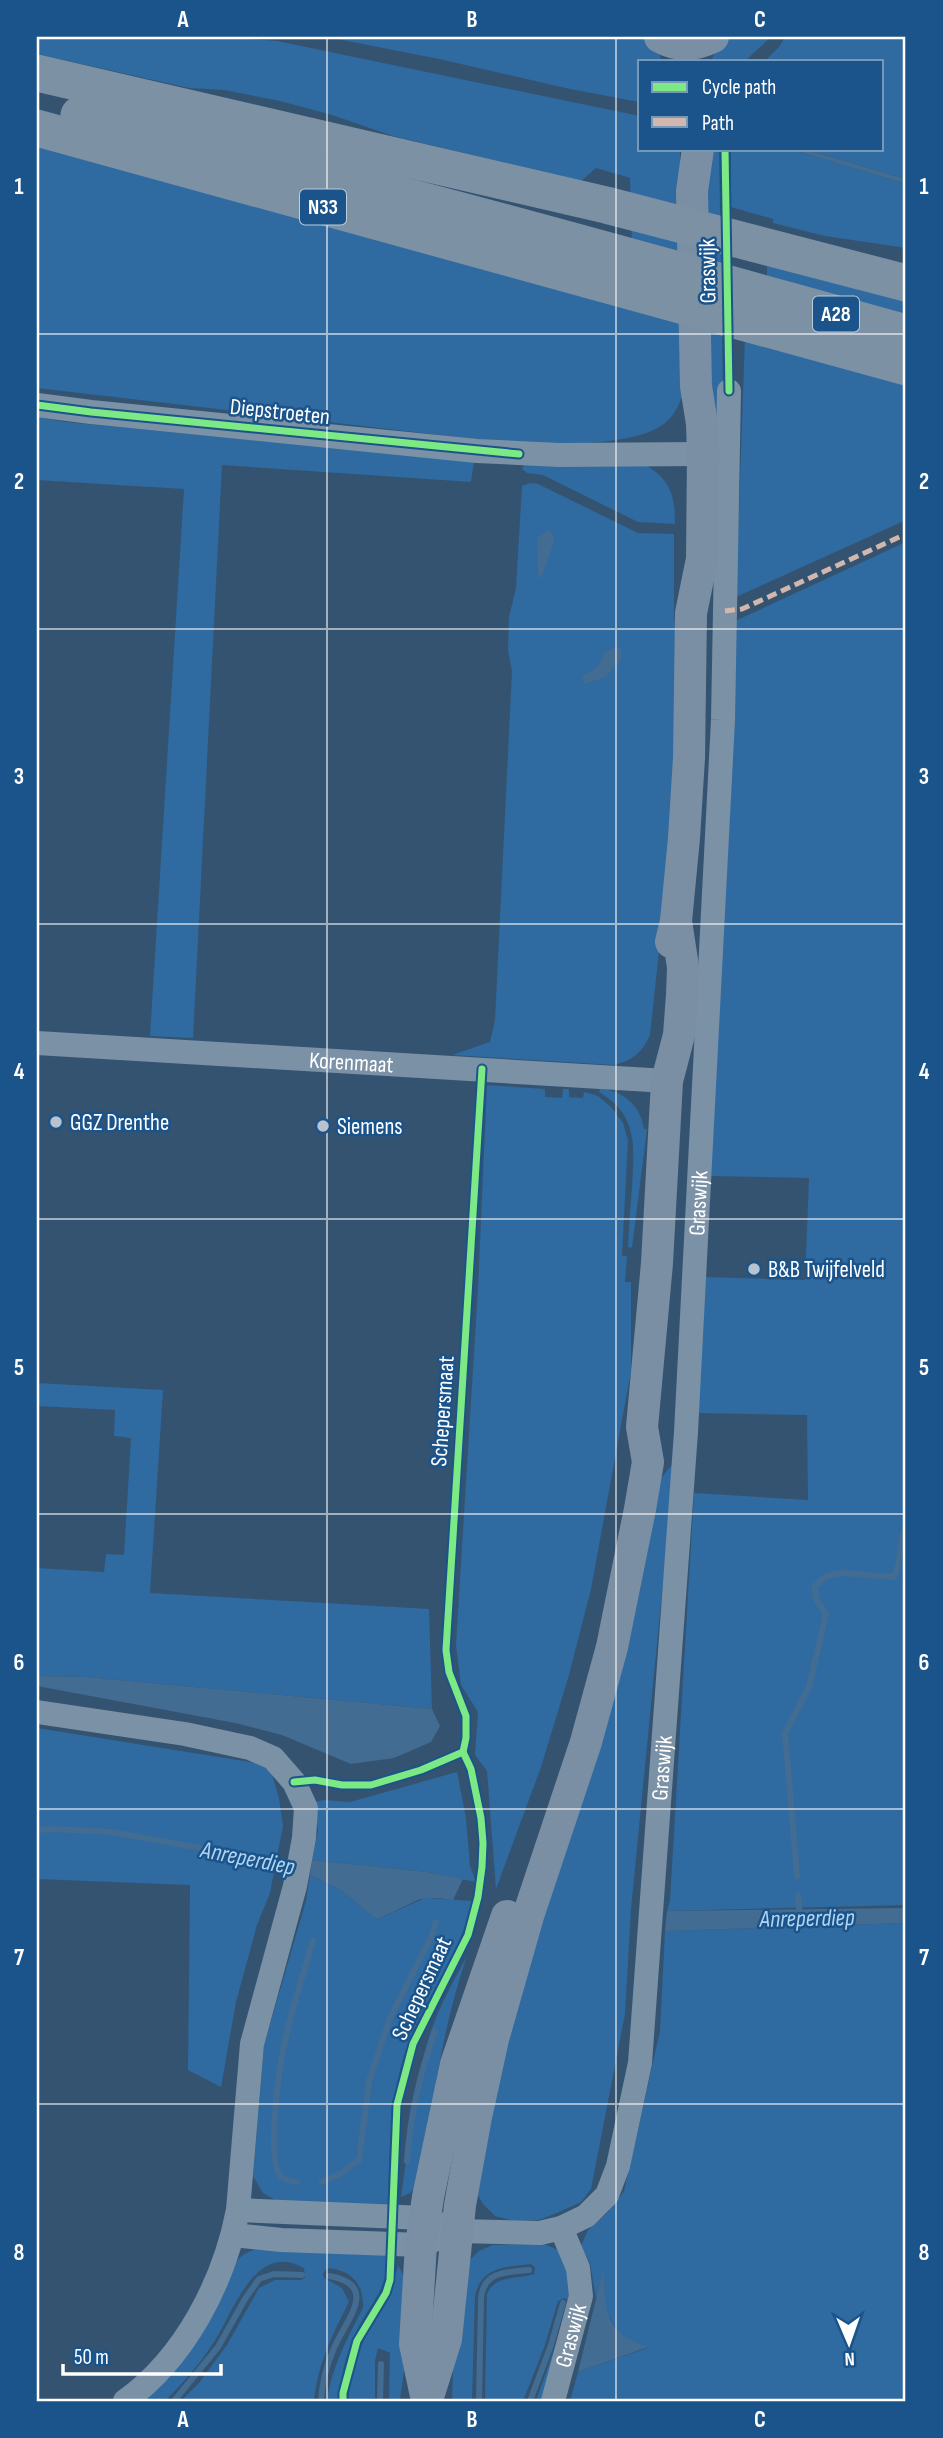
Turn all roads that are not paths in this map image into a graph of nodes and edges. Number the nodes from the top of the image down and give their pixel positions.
1 (707, 46) edge
2 (669, 47) edge
3 (37, 73) edge
4 (37, 106) edge
5 (37, 128) edge
6 (683, 150) edge
7 (698, 150) edge
8 (692, 191) junction
9 (764, 242) junction
10 (906, 265) edge
11 (608, 268) junction
12 (906, 283) edge
13 (766, 312) junction
14 (906, 333) edge
15 (906, 366) edge
16 (729, 391) dead end
17 (37, 405) edge
18 (694, 454) junction
19 (37, 1044) edge
20 (667, 1081) junction
21 (642, 1427) junction
22 (37, 1712) edge
23 (238, 2210) junction
24 (561, 2228) junction
25 (423, 2231) junction
26 (457, 2231) junction
27 (233, 2235) junction
28 (427, 2400) edge
29 (125, 2401) edge
30 (553, 2401) edge

1 - 2 main road
3 - 9 highway
4 - 11 highway, A28
5 - 11 highway, N33
6 - 8 main road, Graswijk
7 - 8 main road, Graswijk
8 - 18 main road, Graswijk
9 - 10 highway
9 - 12 highway
11 - 13 highway, A28
13 - 14 highway, A28
13 - 15 highway
16 - 24 street, Graswijk
17 - 18 street, Diepstroeten
18 - 20 main road, Graswijk
19 - 20 street, Korenmaat
20 - 21 main road, Graswijk
21 - 25 main road, Graswijk
21 - 26 main road, Graswijk
22 - 23 street
23 - 25 street
23 - 27 street
24 - 26 street, Graswijk
24 - 30 street, Graswijk
25 - 26 street, Graswijk
25 - 27 street
25 - 28 main road, Graswijk
26 - 28 main road, Graswijk
27 - 29 street

